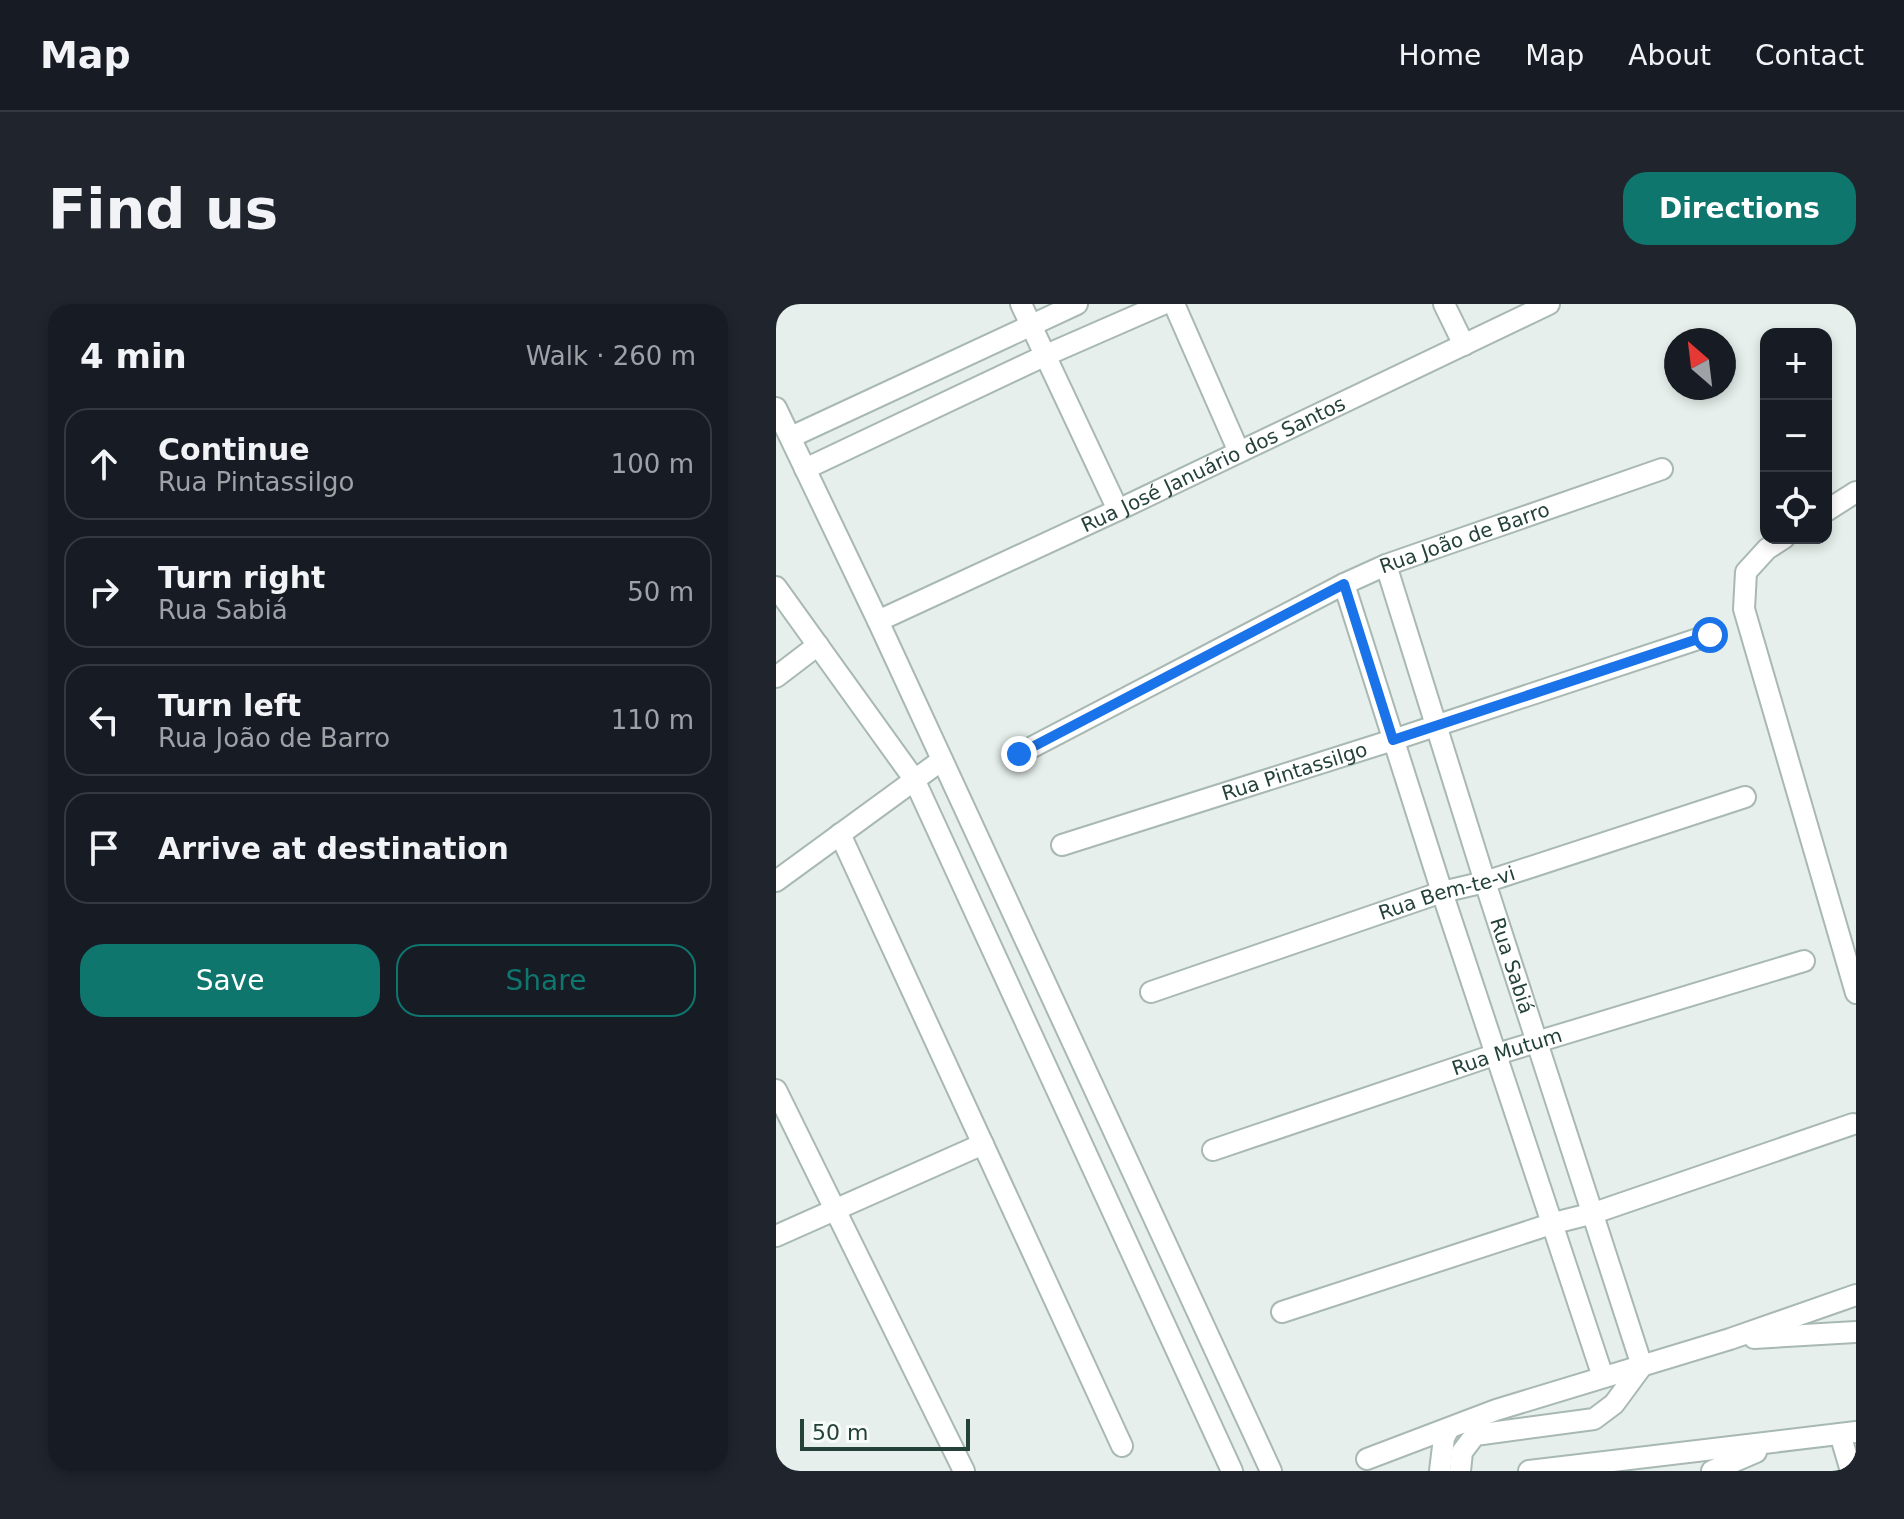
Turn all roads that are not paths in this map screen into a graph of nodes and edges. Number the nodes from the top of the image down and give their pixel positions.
1 (1021, 304) edge
2 (1077, 304) edge
3 (1163, 304) edge
4 (1174, 304) edge
5 (1444, 304) edge
6 (1549, 304) edge
7 (1031, 325) junction
8 (1464, 345) junction
9 (1044, 356) junction
10 (776, 408) edge
11 (791, 437) junction
12 (1239, 452) junction
13 (805, 469) junction
14 (1662, 469) dead end
15 (1856, 492) edge
16 (1832, 507) edge
17 (1118, 510) junction
18 (1775, 544) edge
19 (1386, 565) junction
20 (1344, 584) junction
21 (776, 587) edge
22 (878, 621) junction
23 (1710, 635) dead end
24 (818, 645) junction
25 (776, 677) edge
26 (1435, 725) junction
27 (1393, 740) junction
28 (1019, 754) dead end
29 (942, 760) junction
30 (914, 779) junction
31 (1745, 797) dead end
32 (840, 834) junction
33 (1062, 845) dead end
34 (776, 881) edge
35 (1485, 882) junction
36 (1442, 892) junction
37 (1850, 951) edge
38 (1804, 961) dead end
39 (1151, 992) dead end
40 (1856, 993) edge
41 (1538, 1043) junction
42 (1497, 1054) junction
43 (776, 1090) edge
44 (1107, 1117) junction
45 (1853, 1124) dead end
46 (1078, 1133) junction
47 (983, 1144) junction
48 (1213, 1150) dead end
49 (835, 1209) junction
50 (1594, 1213) junction
51 (1554, 1223) junction
52 (776, 1236) edge
53 (1856, 1295) edge
54 (1282, 1312) dead end
55 (1856, 1332) edge
56 (1730, 1339) junction
57 (1642, 1366) junction
58 (1603, 1377) junction
59 (1496, 1410) junction
60 (1448, 1430) junction
61 (1501, 1431) junction
62 (1848, 1433) edge
63 (1776, 1443) junction
64 (1122, 1446) dead end
65 (1367, 1459) dead end
66 (1720, 1469) edge
67 (964, 1471) edge
68 (1232, 1471) edge
69 (1271, 1471) edge
70 (1440, 1471) edge
71 (1460, 1471) edge
72 (1529, 1471) edge
73 (1851, 1471) edge

1 - 7 street
2 - 7 street
3 - 9 street
4 - 12 street
5 - 8 street
6 - 8 street, Rua José Januário dos Santos
7 - 9 street
7 - 11 street
8 - 12 street, Rua José Januário dos Santos
9 - 13 street
9 - 17 street
10 - 11 street
11 - 13 street
12 - 17 street, Rua José Januário dos Santos
13 - 22 street
14 - 19 street, Rua João de Barro
15 - 16 street
17 - 22 street, Rua José Januário dos Santos
18 - 37 street
19 - 20 street, Rua João de Barro
19 - 26 street, Rua Sabiá
20 - 27 street
20 - 28 street, Rua João de Barro
21 - 24 street
22 - 29 street
23 - 26 street, Rua Pintassilgo
24 - 25 street
24 - 30 street
26 - 27 street, Rua Pintassilgo
26 - 35 street, Rua Sabiá
27 - 33 street, Rua Pintassilgo
27 - 36 street
29 - 30 street
29 - 44 street
30 - 32 street
30 - 46 street
31 - 35 street, Rua Bem-te-vi
32 - 34 street
32 - 47 street
35 - 36 street, Rua Bem-te-vi
35 - 41 street, Rua Sabiá
36 - 39 street, Rua Bem-te-vi
36 - 42 street
37 - 40 street
38 - 41 street, Rua Mutum
41 - 42 street, Rua Mutum
41 - 50 street, Rua Sabiá
42 - 48 street, Rua Mutum
42 - 51 street
43 - 49 street
44 - 46 street
44 - 69 street
45 - 50 street
46 - 68 street
47 - 49 street
47 - 64 street
49 - 52 street
49 - 67 street
50 - 51 street
50 - 57 street, Rua Sabiá
51 - 54 street
51 - 58 street
53 - 56 street
55 - 56 street
56 - 57 street
57 - 58 street
57 - 61 street
58 - 59 street
59 - 60 street
59 - 61 street
60 - 65 street
60 - 70 street
61 - 71 street
62 - 63 street
62 - 73 street
63 - 66 street
63 - 72 street

